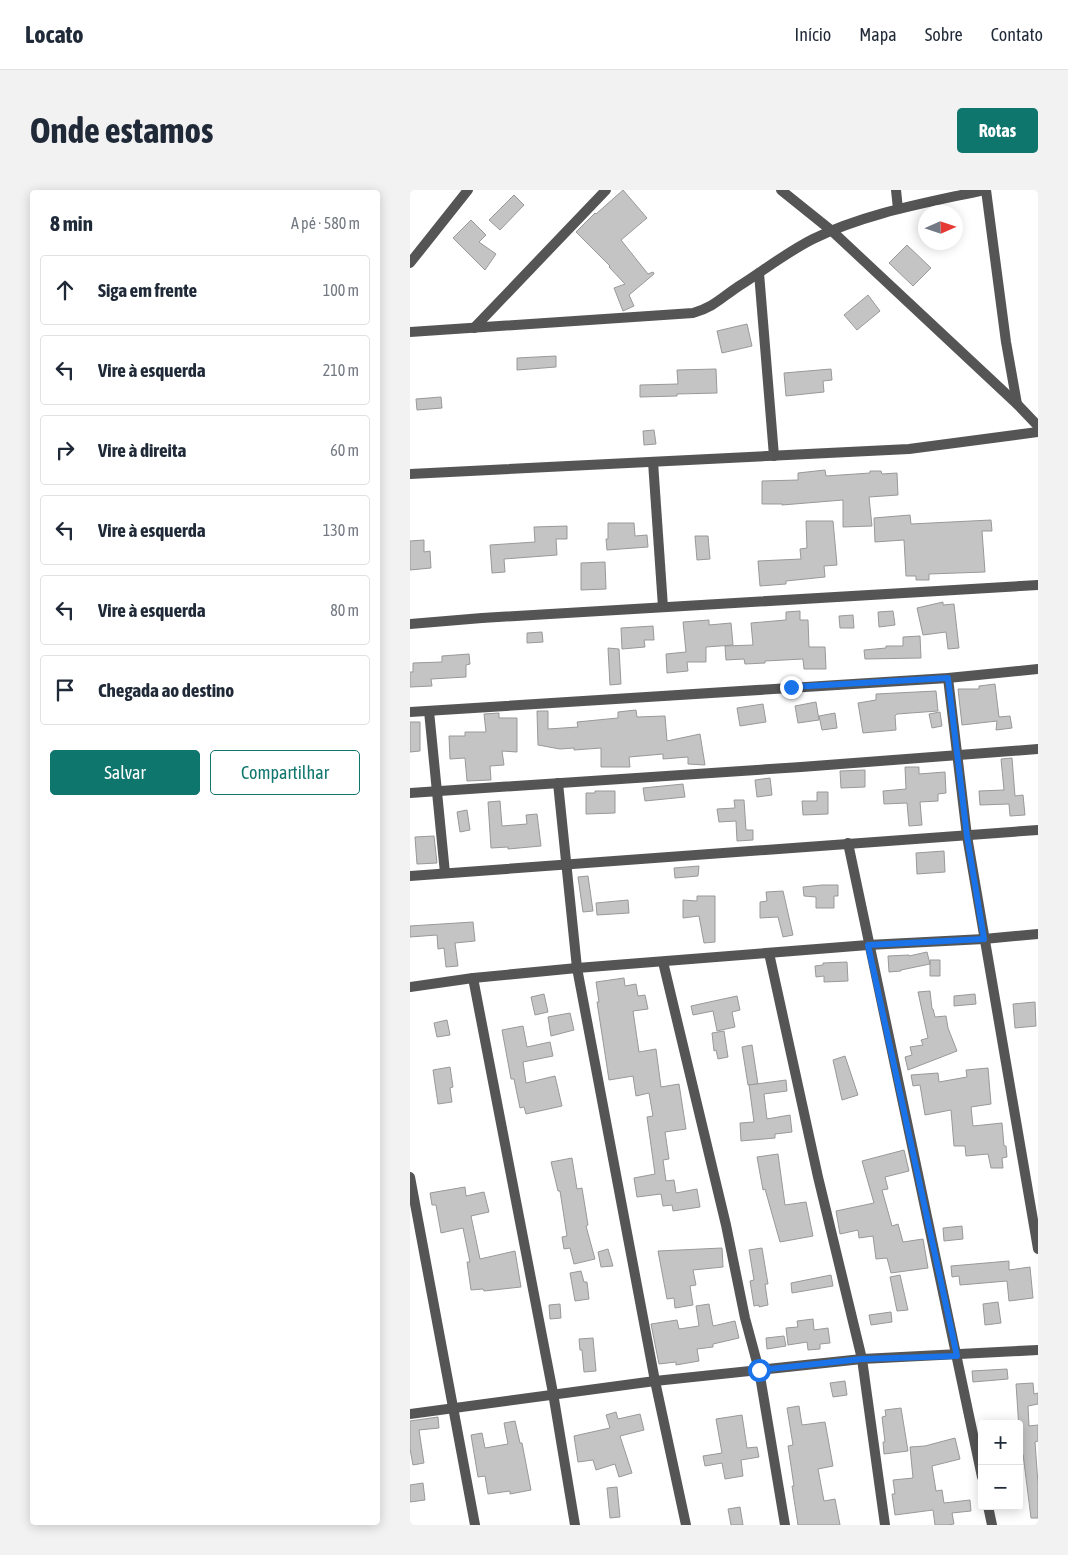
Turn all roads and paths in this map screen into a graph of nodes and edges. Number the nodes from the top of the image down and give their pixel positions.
1 (468, 190) edge
2 (606, 190) edge
3 (896, 190) edge
4 (985, 190) edge
5 (785, 192) edge
6 (898, 209) junction
7 (832, 231) junction
8 (410, 263) edge
9 (759, 273) junction
10 (474, 328) junction
11 (410, 332) edge
12 (1017, 404) junction
13 (1038, 426) edge
14 (1038, 432) edge
15 (774, 456) junction
16 (653, 462) junction
17 (410, 474) edge
18 (1038, 585) edge
19 (663, 607) junction
20 (410, 624) edge
21 (1038, 669) edge
22 (948, 678) junction
23 (429, 711) junction
24 (410, 712) edge
25 (1038, 749) edge
26 (957, 756) junction
27 (558, 783) junction
28 (436, 791) junction
29 (410, 793) edge
30 (1038, 830) edge
31 (967, 836) junction
32 (848, 843) junction
33 (566, 865) junction
34 (445, 873) junction
35 (410, 876) edge
36 (1038, 934) edge
37 (984, 939) junction
38 (868, 945) junction
39 (769, 953) junction
40 (663, 962) junction
41 (577, 968) junction
42 (473, 978) junction
43 (410, 987) edge
44 (410, 1176) edge
45 (1038, 1249) edge
46 (1038, 1350) edge
47 (957, 1356) junction
48 (862, 1359) junction
49 (759, 1370) junction
50 (655, 1381) junction
51 (553, 1393) junction
52 (453, 1409) junction
53 (410, 1414) edge
54 (980, 1465) edge
55 (989, 1510) edge
56 (475, 1525) edge
57 (575, 1525) edge
58 (686, 1525) edge
59 (785, 1525) edge
60 (885, 1525) edge
61 (992, 1525) edge

1 - 8 street
2 - 10 street
3 - 6 street
4 - 6 street
4 - 12 street
5 - 7 street
6 - 7 street
7 - 9 street
7 - 12 street
9 - 10 street
9 - 15 street
10 - 11 street
12 - 13 street
14 - 15 street
15 - 16 street
16 - 17 street
16 - 19 street
18 - 19 street
19 - 20 street
21 - 22 street
22 - 23 street
22 - 26 street
23 - 24 street
23 - 28 street
25 - 26 street
26 - 27 street
26 - 31 street
27 - 28 street
27 - 33 street
28 - 29 street
28 - 34 street
30 - 31 street
31 - 32 street
31 - 37 street
32 - 33 street
32 - 38 street
33 - 34 street
33 - 41 street
34 - 35 street
36 - 37 street
37 - 38 street
37 - 45 street
38 - 39 street
38 - 47 street
39 - 40 street
39 - 48 street
40 - 41 street
40 - 49 street
41 - 42 street
41 - 50 street
42 - 43 street
42 - 51 street
44 - 52 street
46 - 47 street
47 - 48 street
47 - 54 street
48 - 49 street
48 - 60 street
49 - 50 street
49 - 59 street
50 - 51 street
50 - 58 street
51 - 52 street
51 - 57 street
52 - 53 street
52 - 56 street
55 - 61 street

